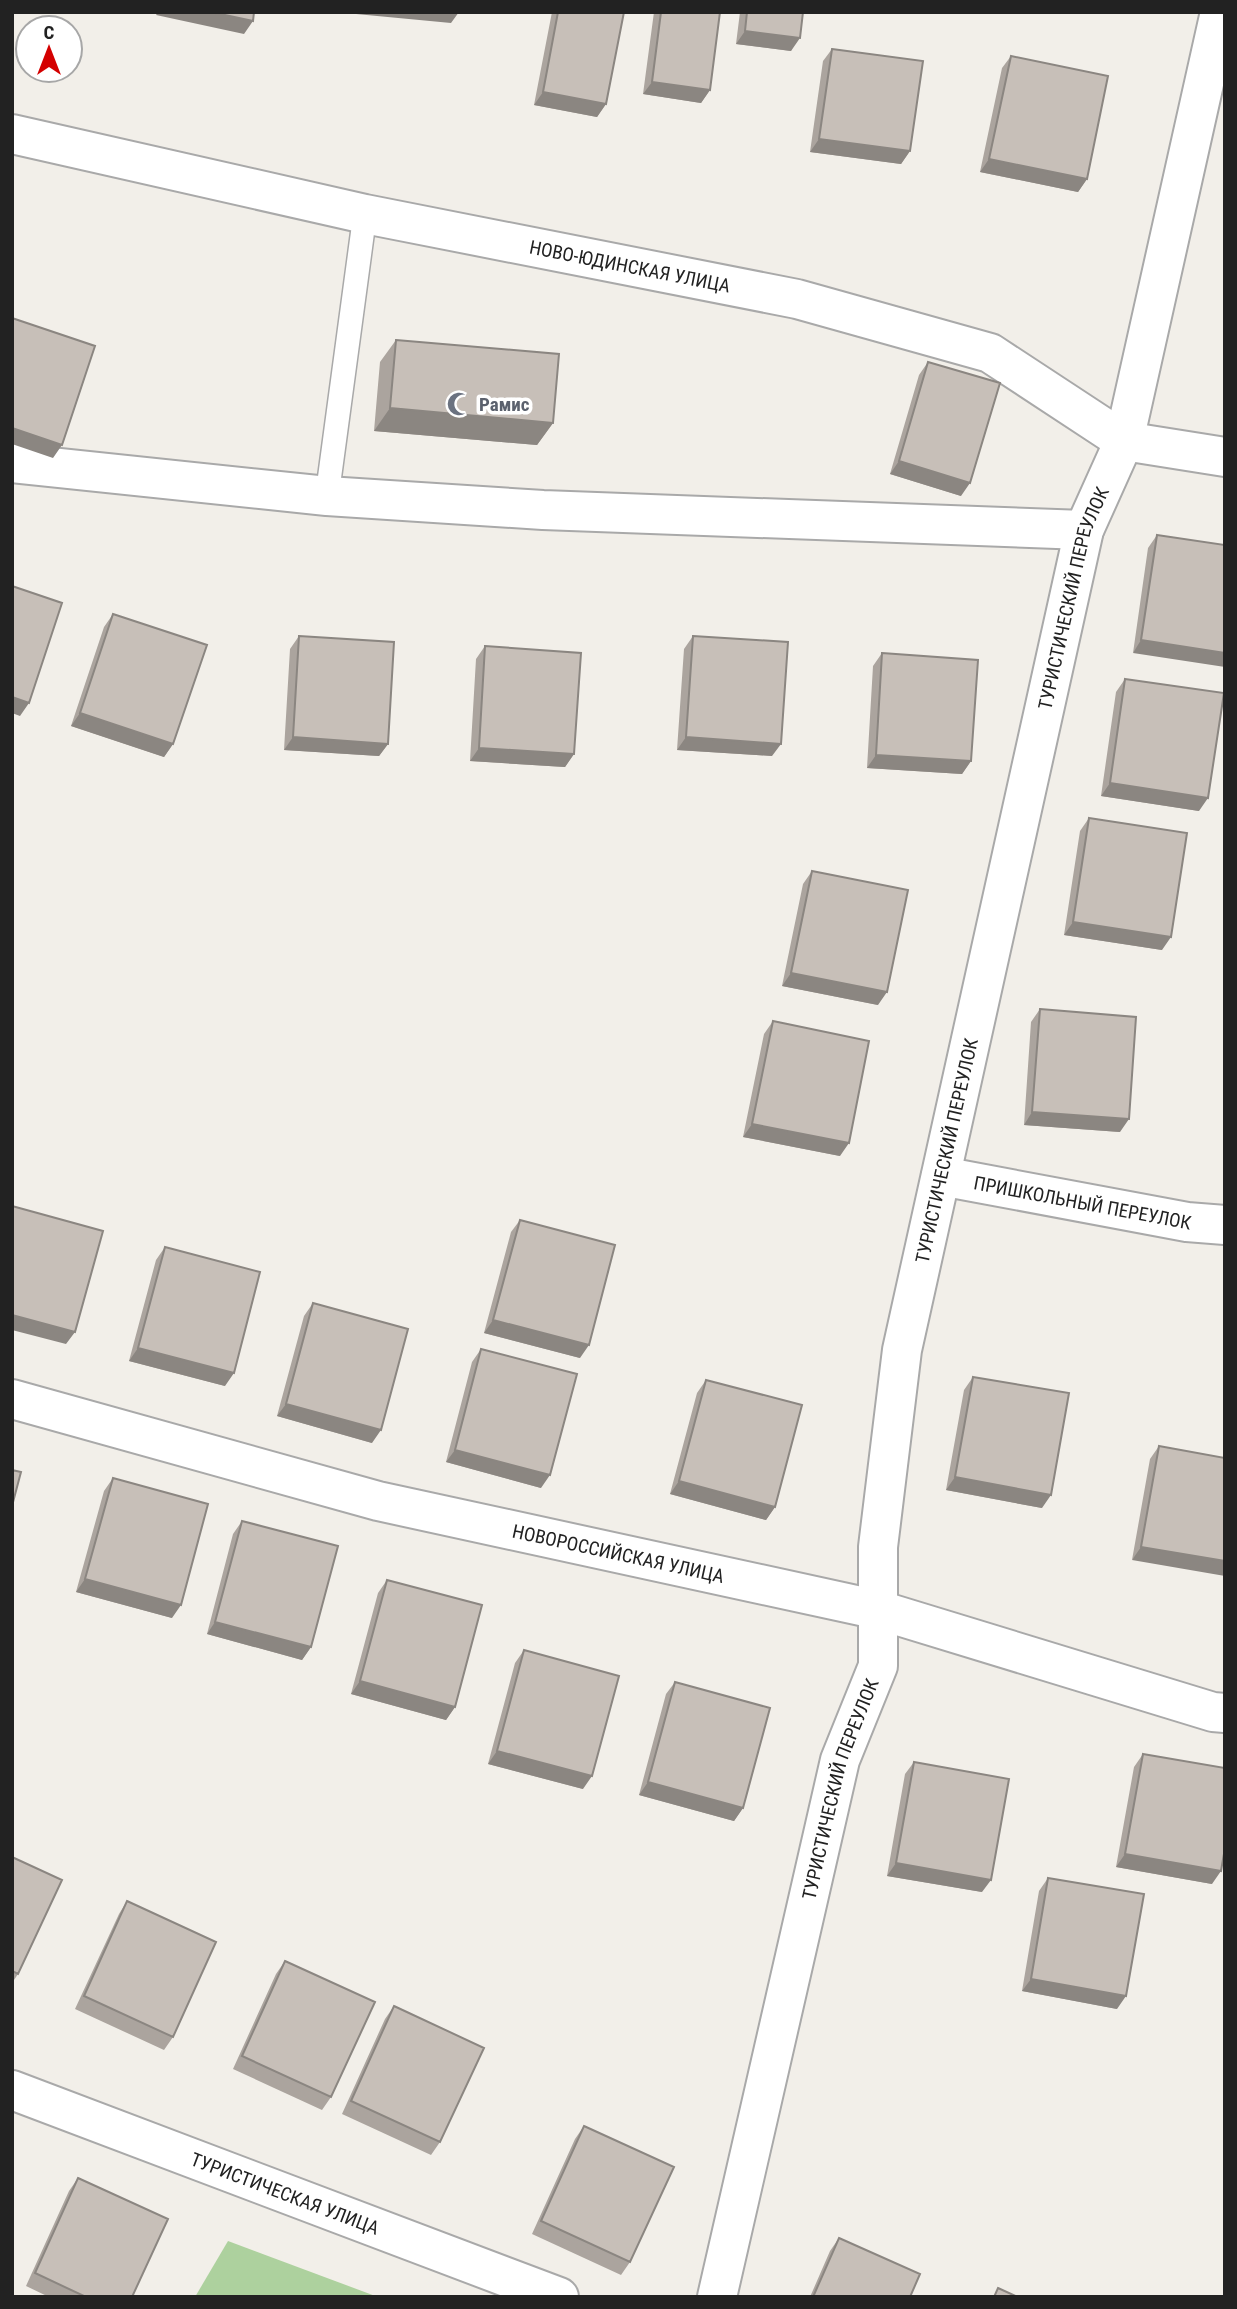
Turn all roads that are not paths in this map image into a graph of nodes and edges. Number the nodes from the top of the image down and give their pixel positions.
1 (1220, 12) edge
2 (12, 134) edge
3 (365, 214) junction
4 (1124, 441) junction
5 (1225, 457) edge
6 (12, 463) edge
7 (327, 496) junction
8 (1084, 530) junction
9 (941, 1176) junction
10 (1225, 1225) edge
11 (12, 1399) edge
12 (879, 1610) junction
13 (1225, 1713) edge
14 (12, 2090) edge
15 (559, 2297) edge
16 (717, 2297) edge

1 - 4 street, ТУРИСТИЧЕСКИЙ ПЕРЕУЛОК
2 - 3 street, НОВО-ЮДИНСКАЯ УЛИЦА
3 - 4 street, НОВО-ЮДИНСКАЯ УЛИЦА
3 - 7 lane
4 - 5 street, НОВО-ЮДИНСКАЯ УЛИЦА
4 - 8 street, ТУРИСТИЧЕСКИЙ ПЕРЕУЛОК
6 - 7 street
7 - 8 street
8 - 9 street, ТУРИСТИЧЕСКИЙ ПЕРЕУЛОК
9 - 10 street, ПРИШКОЛЬНЫЙ ПЕРЕУЛОК
9 - 12 street, ТУРИСТИЧЕСКИЙ ПЕРЕУЛОК
11 - 12 street, НОВОРОССИЙСКАЯ УЛИЦА
12 - 13 street, НОВОРОССИЙСКАЯ УЛИЦА
12 - 16 street, ТУРИСТИЧЕСКИЙ ПЕРЕУЛОК
14 - 15 street, ТУРИСТИЧЕСКАЯ УЛИЦА

